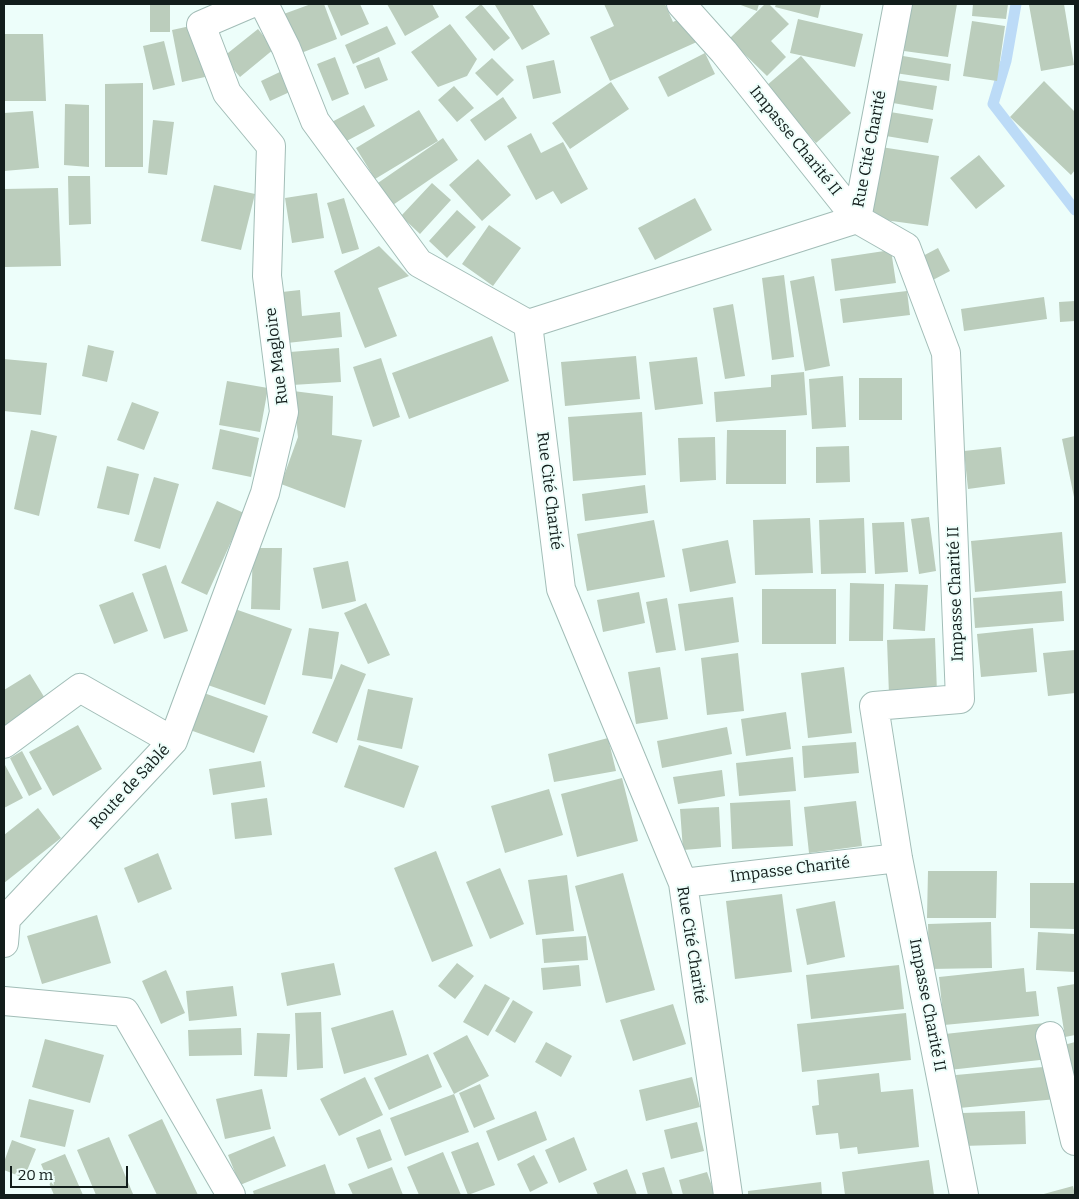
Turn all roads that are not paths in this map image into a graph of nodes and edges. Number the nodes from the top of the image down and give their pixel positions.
1 (250, 4) edge
2 (264, 4) edge
3 (681, 4) edge
4 (898, 4) edge
5 (856, 218) junction
6 (528, 324) junction
7 (173, 741) junction
8 (4, 744) edge
9 (898, 858) junction
10 (683, 883) junction
11 (4, 943) edge
12 (4, 1000) edge
13 (1050, 1036) dead end
14 (1075, 1141) edge
15 (231, 1195) edge
16 (728, 1195) edge
17 (964, 1195) edge

1 - 7 street, Rue Magloire
2 - 6 street
3 - 5 street, Impasse Charité II
4 - 5 street, Rue Cité Charité
5 - 6 street, Rue Cité Charité
5 - 9 street, Impasse Charité II
6 - 10 street, Rue Cité Charité
7 - 8 street, Route de Sablé
7 - 11 street, Route de Sablé
9 - 10 street, Impasse Charité
9 - 17 street, Impasse Charité II
10 - 16 street, Rue Cité Charité
12 - 15 street
13 - 14 street

